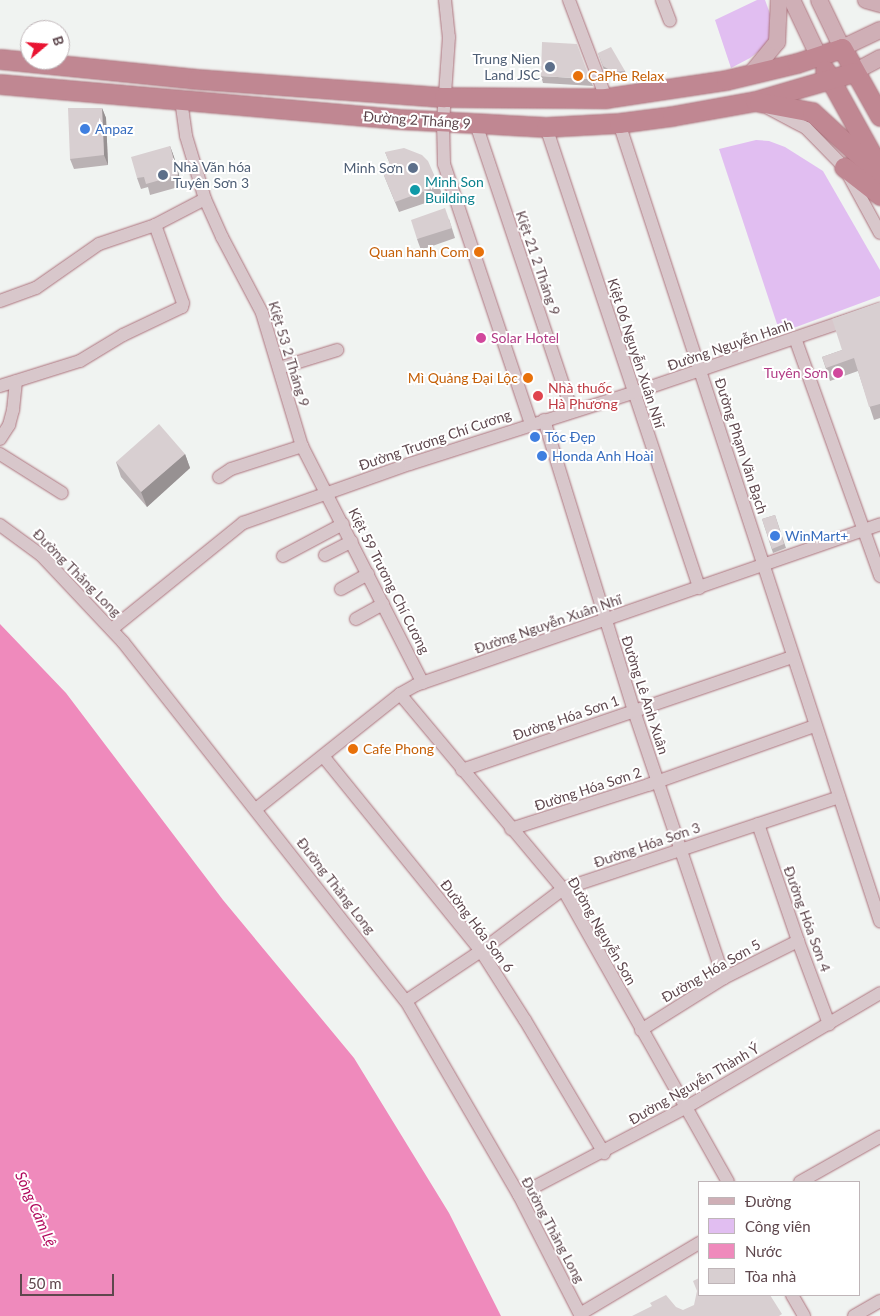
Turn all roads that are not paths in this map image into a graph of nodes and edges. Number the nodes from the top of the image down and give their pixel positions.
1 (445, 0) edge
2 (570, 0) edge
3 (662, 0) edge
4 (779, 0) edge
5 (792, 0) edge
6 (819, 0) edge
7 (866, 0) edge
8 (880, 4) edge
9 (670, 21) dead end
10 (880, 30) edge
11 (842, 48) junction
12 (819, 57) junction
13 (880, 58) edge
14 (0, 59) edge
15 (854, 72) junction
16 (750, 75) junction
17 (830, 80) junction
18 (0, 84) edge
19 (444, 97) junction
20 (606, 98) junction
21 (181, 100) junction
22 (755, 102) junction
23 (880, 116) edge
24 (443, 122) junction
25 (619, 123) junction
26 (476, 124) junction
27 (546, 127) junction
28 (844, 167) junction
29 (880, 169) edge
30 (880, 174) edge
31 (880, 195) edge
32 (205, 199) junction
33 (155, 225) junction
34 (880, 234) edge
35 (0, 301) edge
36 (880, 309) edge
37 (795, 338) junction
38 (337, 350) dead end
39 (279, 368) junction
40 (700, 371) junction
41 (16, 381) junction
42 (0, 386) edge
43 (633, 393) junction
44 (572, 411) junction
45 (544, 420) junction
46 (531, 424) junction
47 (0, 439) edge
48 (302, 446) junction
49 (0, 454) edge
50 (219, 477) dead end
51 (62, 493) dead end
52 (327, 493) junction
53 (343, 524) junction
54 (880, 524) edge
55 (0, 525) edge
56 (864, 529) junction
57 (352, 541) junction
58 (325, 555) dead end
59 (283, 556) dead end
60 (764, 566) junction
61 (368, 574) junction
62 (880, 576) edge
63 (699, 588) junction
64 (341, 589) dead end
65 (383, 604) junction
66 (356, 619) dead end
67 (605, 620) junction
68 (112, 629) junction
69 (792, 657) junction
70 (423, 683) junction
71 (400, 694) junction
72 (634, 711) junction
73 (815, 726) junction
74 (323, 756) junction
75 (462, 770) junction
76 (658, 781) junction
77 (839, 797) junction
78 (256, 809) junction
79 (758, 824) junction
80 (511, 829) junction
81 (681, 849) junction
82 (563, 890) junction
83 (880, 921) edge
84 (798, 940) junction
85 (481, 951) junction
86 (724, 978) junction
87 (880, 992) edge
88 (406, 1001) junction
89 (830, 1024) junction
90 (642, 1030) junction
91 (685, 1108) junction
92 (880, 1137) edge
93 (604, 1152) junction
94 (727, 1181) edge
95 (802, 1181) edge
96 (519, 1195) junction
97 (698, 1244) edge
98 (793, 1296) edge
99 (880, 1301) edge
100 (581, 1315) edge
101 (804, 1316) edge
102 (854, 1316) edge

1 - 19 street, Đường Trương Chí Cương
2 - 20 street
3 - 9 street
4 - 16 main road
5 - 12 main road
6 - 11 main road
7 - 8 main road
10 - 11 main road
11 - 12 highway, Đường 2 Tháng 9
11 - 15 highway
12 - 16 highway, Đường 2 Tháng 9
12 - 17 highway
13 - 15 main road
14 - 19 highway, Đường 2 Tháng 9
15 - 17 highway, Đường 2 Tháng 9
15 - 23 highway
16 - 20 highway, Đường 2 Tháng 9
17 - 22 highway, Đường 2 Tháng 9
17 - 29 highway
18 - 21 highway, Đường 2 Tháng 9
19 - 20 highway, Đường 2 Tháng 9
19 - 24 street, Đường Trương Chí Cương
21 - 24 highway, Đường 2 Tháng 9
21 - 32 street, Kiệt 53 2 Tháng 9
22 - 25 highway, Đường 2 Tháng 9
22 - 28 street
22 - 30 highway
24 - 26 highway, Đường 2 Tháng 9
24 - 46 street, Đường Trương Chí Cương
25 - 27 highway, Đường 2 Tháng 9
25 - 40 street, Đường Phạm Văn Bạch
26 - 27 highway, Đường 2 Tháng 9
26 - 44 street, Kiệt 21 2 Tháng 9
27 - 43 street, Kiệt 06 Nguyễn Xuân Nhĩ
28 - 31 highway
28 - 34 street
32 - 33 street
32 - 39 street, Kiệt 53 2 Tháng 9
33 - 35 street
33 - 41 street
36 - 37 street, Đường Nguyễn Hanh
37 - 40 street, Đường Nguyễn Hanh
37 - 56 street
38 - 39 street
39 - 48 street, Kiệt 53 2 Tháng 9
40 - 43 street, Đường Nguyễn Hanh
40 - 60 street, Đường Phạm Văn Bạch
41 - 42 street
41 - 47 street
43 - 44 street, Đường Nguyễn Hanh
43 - 63 street, Kiệt 06 Nguyễn Xuân Nhĩ
44 - 45 street, Đường Nguyễn Hanh
45 - 46 street, Đường Nguyễn Hanh
45 - 67 street, Đường Lê Anh Xuân
46 - 52 street, Đường Trương Chí Cương
48 - 50 street
48 - 52 street, Kiệt 53 2 Tháng 9
49 - 51 street
52 - 53 street, Kiệt 59 Trương Chí Cương
52 - 68 street, Đường Trương Chí Cương
53 - 57 street, Kiệt 59 Trương Chí Cương
53 - 59 street
54 - 56 street, Đường Nguyễn Xuân Nhĩ
55 - 68 street, Đường Thăng Long
56 - 60 street, Đường Nguyễn Xuân Nhĩ
56 - 62 street
57 - 58 street
57 - 61 street, Kiệt 59 Trương Chí Cương
60 - 63 street, Đường Nguyễn Xuân Nhĩ
60 - 69 street, Đường Phạm Văn Bạch
61 - 64 street
61 - 65 street, Kiệt 59 Trương Chí Cương
63 - 67 street, Đường Nguyễn Xuân Nhĩ
65 - 66 street
65 - 70 street, Kiệt 59 Trương Chí Cương
67 - 70 street, Đường Nguyễn Xuân Nhĩ
67 - 72 street, Đường Lê Anh Xuân
68 - 78 street, Đường Thăng Long
69 - 72 street, Đường Hóa Sơn 1
69 - 73 street, Đường Phạm Văn Bạch
70 - 71 street, Đường Nguyễn Xuân Nhĩ
71 - 74 street, Đường Nguyễn Xuân Nhĩ
71 - 75 street, Đường Nguyễn Sơn
72 - 75 street, Đường Hóa Sơn 1
72 - 76 street, Đường Lê Anh Xuân
73 - 76 street, Đường Hóa Sơn 2
73 - 77 street, Đường Phạm Văn Bạch
74 - 78 street, Đường Nguyễn Xuân Nhĩ
74 - 85 street, Đường Hóa Sơn 6
75 - 80 street, Đường Nguyễn Sơn
76 - 80 street, Đường Hóa Sơn 2
76 - 81 street, Đường Lê Anh Xuân
77 - 79 street, Đường Hóa Sơn 3
77 - 83 street, Đường Phạm Văn Bạch
78 - 88 street, Đường Thăng Long
79 - 81 street, Đường Hóa Sơn 3
79 - 84 street, Đường Hóa Sơn 4
80 - 82 street, Đường Nguyễn Sơn
81 - 82 street, Đường Hóa Sơn 3
81 - 86 street, Đường Lê Anh Xuân
82 - 85 street, Đường Hóa Sơn 3
82 - 90 street, Đường Nguyễn Sơn
84 - 86 street, Đường Hóa Sơn 5
84 - 89 street, Đường Hóa Sơn 4
85 - 88 street, Đường Hóa Sơn 3
85 - 93 street, Đường Hóa Sơn 6
86 - 90 street, Đường Hóa Sơn 5
87 - 89 street, Đường Nguyễn Thành Ý
88 - 96 street, Đường Thăng Long
89 - 91 street, Đường Nguyễn Thành Ý
90 - 91 street, Đường Nguyễn Sơn
91 - 93 street, Đường Nguyễn Thành Ý
91 - 94 street, Đường Nguyễn Sơn
92 - 95 street
93 - 96 street, Đường Nguyễn Thành Ý
96 - 100 street, Đường Thăng Long
97 - 100 street
98 - 101 street
99 - 102 street

